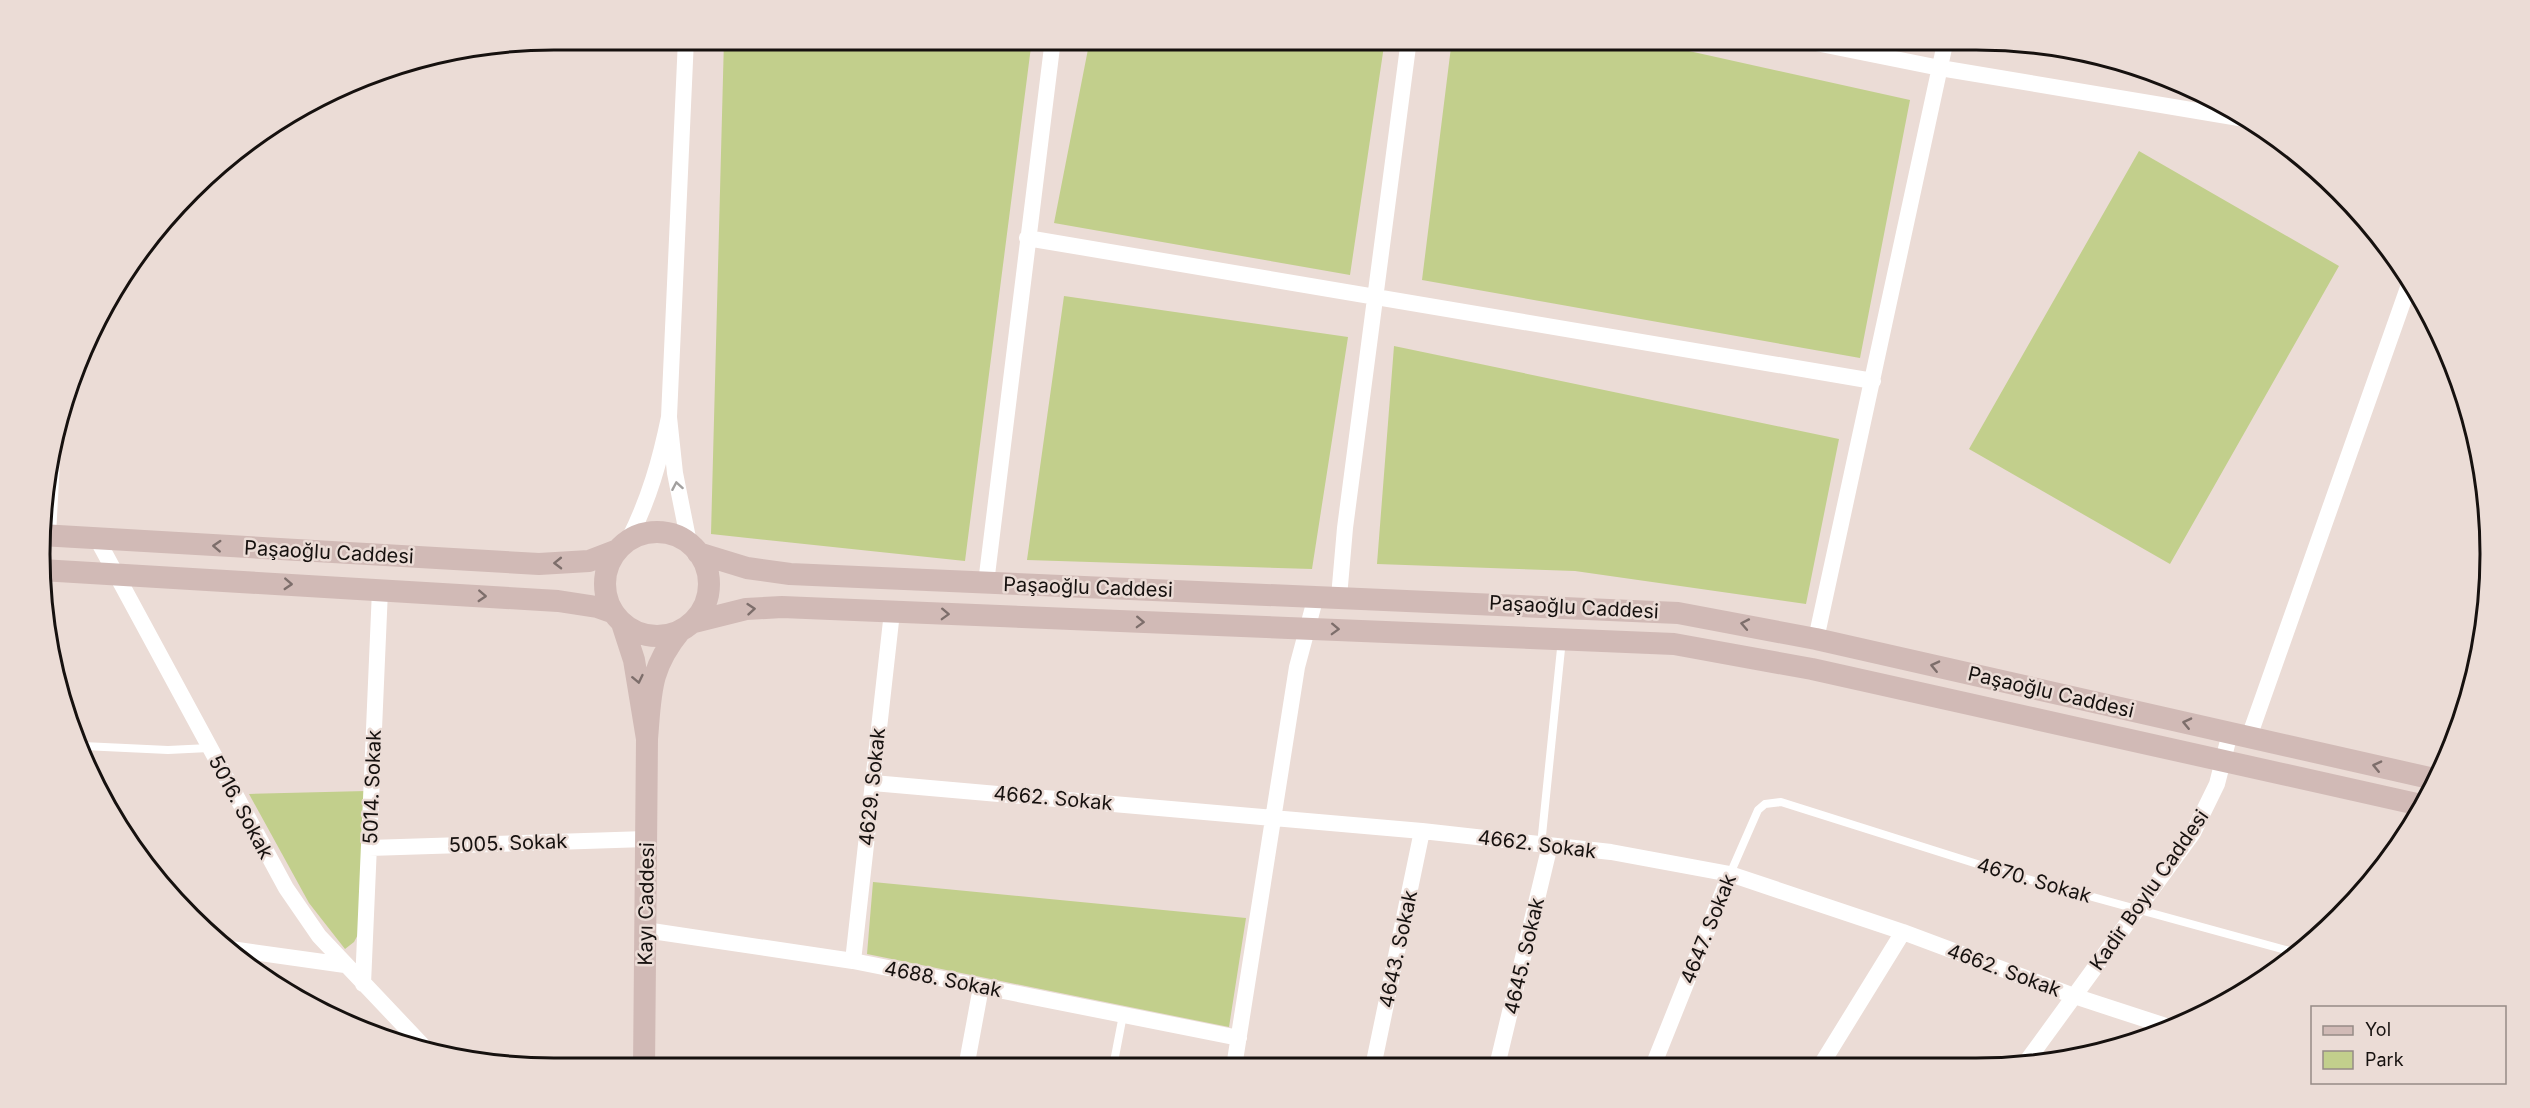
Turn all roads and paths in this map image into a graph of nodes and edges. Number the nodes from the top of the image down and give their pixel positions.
1 (686, 50) edge
2 (1052, 50) edge
3 (1408, 50) edge
4 (1851, 50) edge
5 (1944, 50) edge
6 (1940, 68) junction
7 (2226, 116) edge
8 (1027, 238) junction
9 (2406, 292) edge
10 (1375, 296) junction
11 (1874, 381) junction
12 (669, 417) junction
13 (51, 535) edge
14 (97, 538) junction
15 (622, 545) junction
16 (694, 548) junction
17 (51, 571) edge
18 (116, 574) junction
19 (986, 583) junction
20 (380, 590) junction
21 (1316, 596) junction
22 (1339, 597) junction
23 (892, 612) junction
24 (618, 618) junction
25 (687, 626) junction
26 (1307, 628) junction
27 (1563, 638) junction
28 (1816, 639) junction
29 (2239, 735) junction
30 (647, 740) junction
31 (88, 746) edge
32 (209, 748) junction
33 (2223, 761) junction
34 (2428, 778) edge
35 (873, 783) junction
36 (1773, 801) joint
37 (2414, 804) edge
38 (1274, 818) junction
39 (1422, 831) junction
40 (646, 839) junction
41 (1545, 845) junction
42 (369, 848) junction
43 (1730, 874) junction
44 (2137, 909) junction
45 (645, 930) junction
46 (1903, 932) junction
47 (243, 951) edge
48 (2287, 951) edge
49 (853, 961) junction
50 (345, 965) junction
51 (363, 984) junction
52 (981, 987) junction
53 (2074, 996) junction
54 (1123, 1015) junction
55 (2159, 1024) edge
56 (1239, 1038) junction
57 (416, 1039) edge
58 (2031, 1055) edge
59 (644, 1058) edge
60 (968, 1058) edge
61 (1115, 1058) edge
62 (1236, 1058) edge
63 (1375, 1058) edge
64 (1499, 1058) edge
65 (1656, 1058) edge
66 (1825, 1058) edge

1 - 12 street
2 - 8 street
3 - 10 street
4 - 6 street
5 - 6 street
6 - 7 street
6 - 11 street
8 - 10 street
8 - 19 street
9 - 29 street, Kadir Boylu Caddesi
10 - 11 street
10 - 22 street
11 - 28 street
12 - 15 street
16 -> 12 street
13 - 14 street, Paşaoğlu Caddesi
15 -> 14 street, Paşaoğlu Caddesi
14 - 18 street, 5016. Sokak
15 - 16 street
15 - 24 street
16 - 19 street, Paşaoğlu Caddesi
16 - 25 street
17 - 18 street, Paşaoğlu Caddesi
18 -> 20 street, Paşaoğlu Caddesi
18 - 32 street, 5016. Sokak
19 - 21 street, Paşaoğlu Caddesi
20 -> 24 street, Paşaoğlu Caddesi
20 - 42 street, 5014. Sokak
21 - 22 street, Paşaoğlu Caddesi
21 - 26 street
28 -> 22 street, Paşaoğlu Caddesi
25 -> 23 street, Paşaoğlu Caddesi
23 -> 26 street, Paşaoğlu Caddesi
23 - 35 street, 4629. Sokak
24 - 25 street
24 -> 30 street, Kayı Caddesi
25 - 30 street, Kayı Caddesi
26 -> 27 street, Paşaoğlu Caddesi
26 - 38 street
27 - 33 street, Paşaoğlu Caddesi
27 - 41 lane, 4645. Sokak
29 -> 28 street, Paşaoğlu Caddesi
29 - 33 street, Kadir Boylu Caddesi
34 -> 29 street, Paşaoğlu Caddesi
30 - 40 street, Kayı Caddesi
31 - 32 lane
32 - 50 street, 5016. Sokak
33 - 37 street, Paşaoğlu Caddesi
33 - 44 street, Kadir Boylu Caddesi
35 - 38 street, 4662. Sokak
35 - 49 street, 4629. Sokak
36 - 43 lane, 4647. Sokak
36 - 44 lane, 4670. Sokak
38 - 39 street, 4662. Sokak
38 - 56 street
39 - 41 street, 4662. Sokak
39 - 63 street, 4643. Sokak
40 - 42 street, 5005. Sokak
40 - 45 street, Kayı Caddesi
41 - 43 street, 4662. Sokak
41 - 64 street, 4645. Sokak
42 - 51 street, 5014. Sokak
43 - 46 street, 4662. Sokak
43 - 65 street, 4647. Sokak
44 - 48 lane, 4670. Sokak
44 - 53 street, Kadir Boylu Caddesi
45 - 49 street, 4688. Sokak
45 - 59 street, Kayı Caddesi
46 - 53 street, 4662. Sokak
46 - 66 street
47 - 50 street
49 - 52 street, 4688. Sokak
50 - 51 street, 5016. Sokak
51 - 57 street, 5016. Sokak
52 - 54 street, 4688. Sokak
52 - 60 street
53 - 55 street, 4662. Sokak
53 - 58 street, Kadir Boylu Caddesi
54 - 56 street, 4688. Sokak
54 - 61 lane
56 - 62 street

